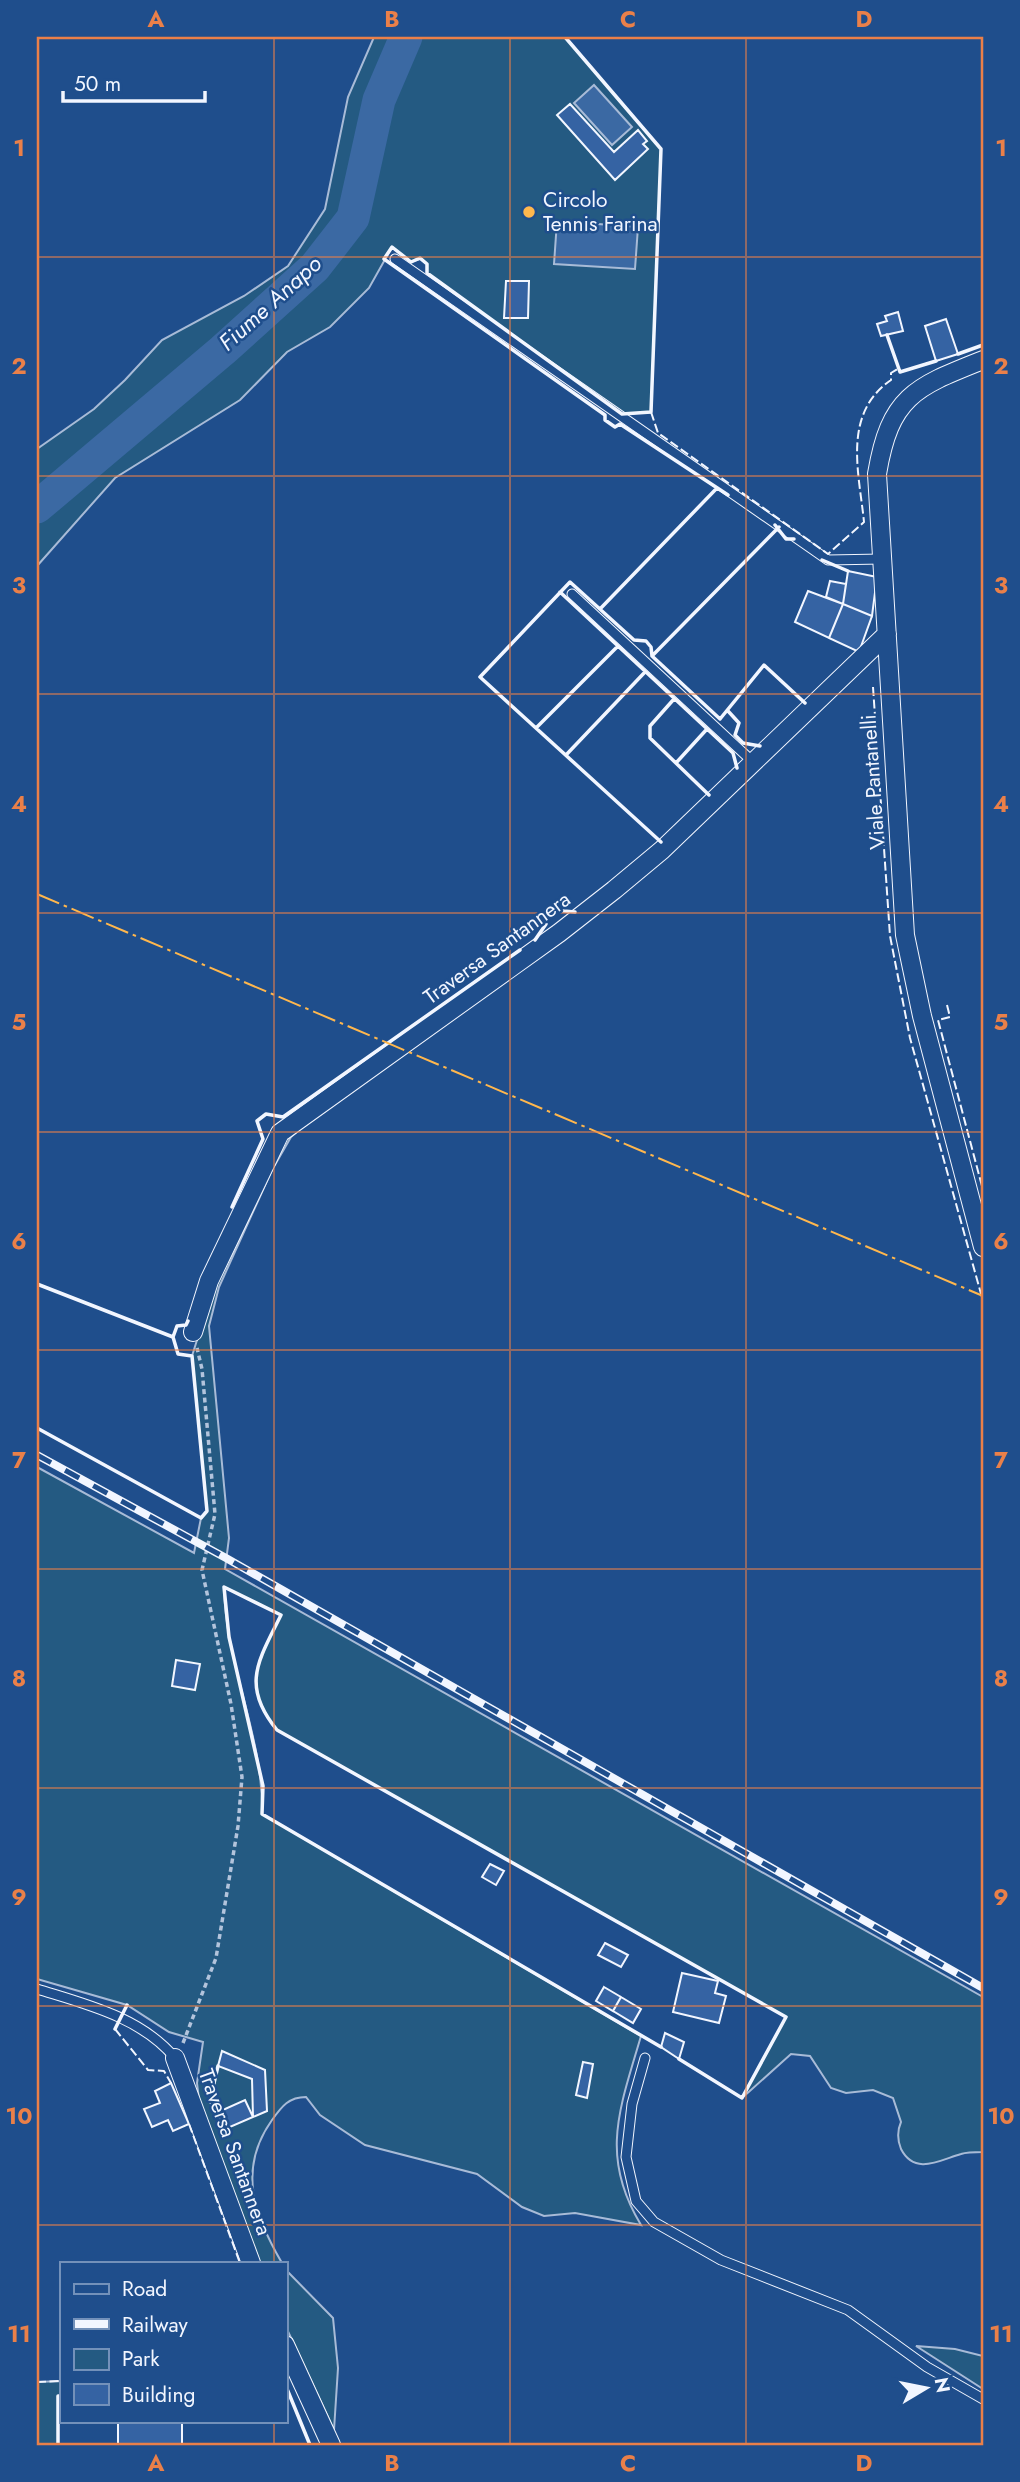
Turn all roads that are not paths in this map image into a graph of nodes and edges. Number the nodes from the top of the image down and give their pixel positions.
1 (396, 259) dead end
2 (983, 360) edge
3 (882, 559) junction
4 (572, 594) dead end
5 (887, 634) junction
6 (752, 761) junction
7 (983, 1247) edge
8 (193, 1332) road end
9 (37, 1989) edge
10 (175, 2058) joint
11 (645, 2058) dead end
12 (251, 2262) edge
13 (287, 2349) edge
14 (983, 2399) edge
15 (331, 2445) edge

1 - 3 lane
2 - 3 street, Viale Pantanelli
3 - 5 street, Viale Pantanelli
4 - 6 lane
5 - 6 street, Traversa Santannera
5 - 7 street, Viale Pantanelli
6 - 8 street, Traversa Santannera
9 - 10 lane
10 - 12 street, Traversa Santannera
11 - 14 lane
13 - 15 street

